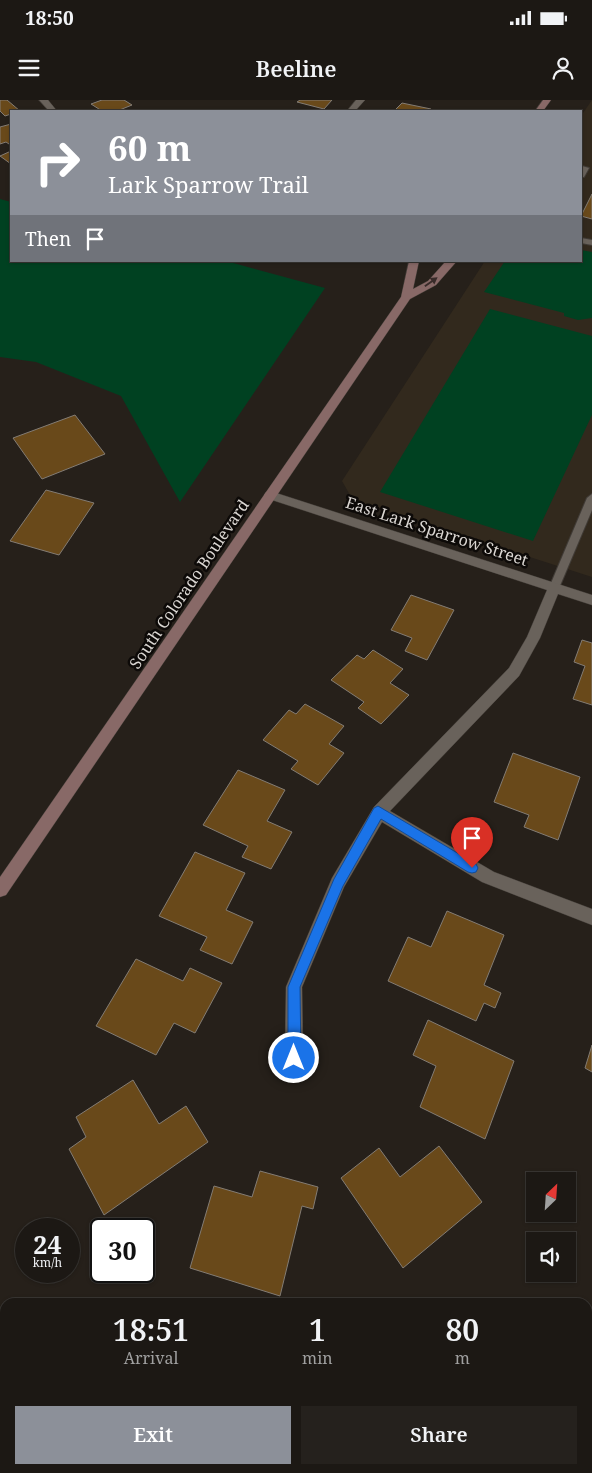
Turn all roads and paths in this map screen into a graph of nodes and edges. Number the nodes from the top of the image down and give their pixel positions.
1 (43, 100) edge
2 (361, 100) edge
3 (52, 110) edge
4 (352, 110) edge
5 (414, 262) edge
6 (451, 262) edge
7 (406, 297) junction
8 (270, 496) junction
9 (592, 498) edge
10 (554, 588) junction
11 (592, 600) edge
12 (378, 812) junction
13 (0, 890) edge
14 (592, 917) edge
15 (294, 1058) dead end

1 - 3 street
2 - 4 street
5 - 7 main road, South Colorado Boulevard
7 -> 6 main road, South Colorado Boulevard
7 - 8 main road, South Colorado Boulevard
8 - 10 street, East Lark Sparrow Street
8 - 13 main road, South Colorado Boulevard
9 - 10 lane
10 - 11 street, East Lark Sparrow Street
10 - 12 street
12 - 14 street
12 - 15 street

